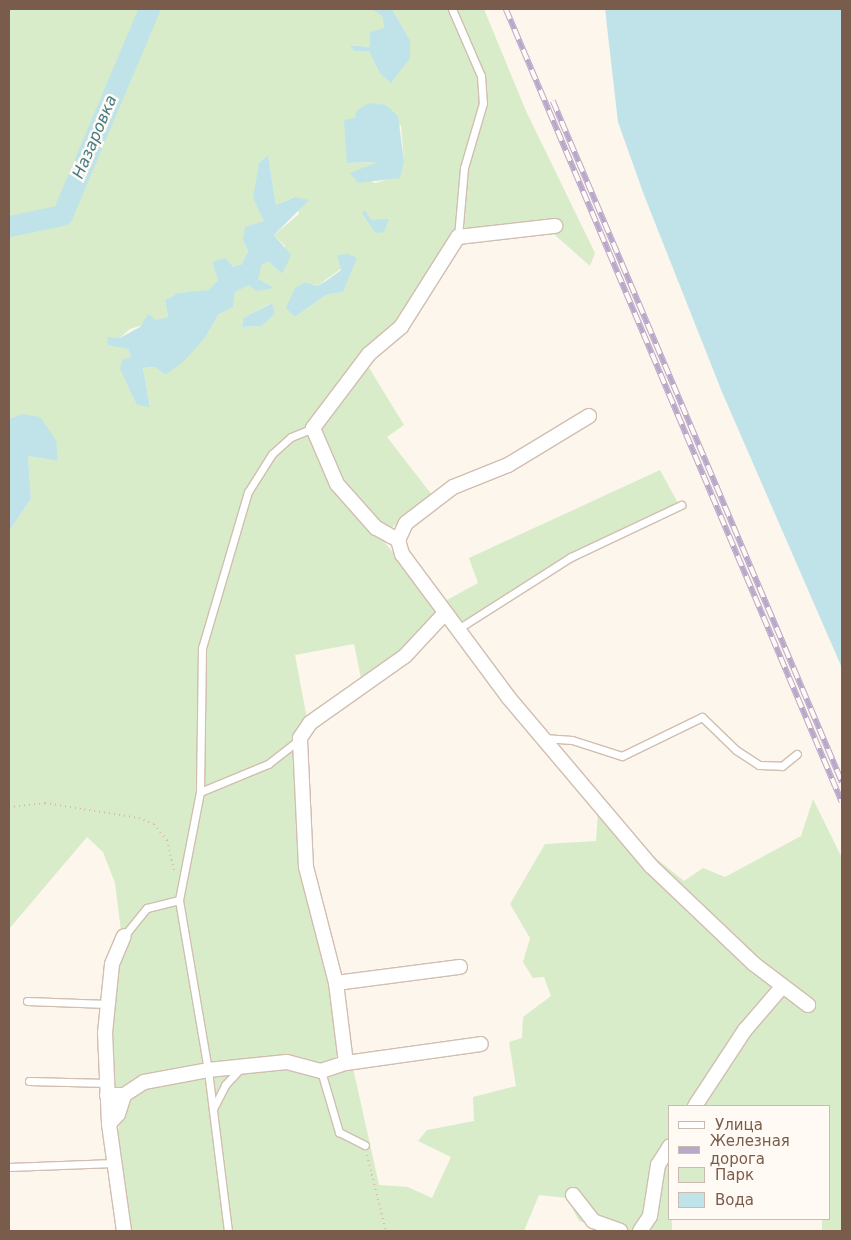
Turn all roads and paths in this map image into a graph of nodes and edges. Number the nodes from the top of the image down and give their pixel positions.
1 (452, 9) edge
2 (555, 226) dead end
3 (458, 237) junction
4 (589, 416) dead end
5 (313, 428) junction
6 (681, 505) dead end
7 (398, 540) junction
8 (444, 614) junction
9 (461, 627) junction
10 (300, 738) junction
11 (541, 738) junction
12 (797, 754) dead end
13 (200, 792) junction
14 (9, 807) edge
15 (175, 873) dead end
16 (179, 900) junction
17 (124, 936) joint
18 (460, 967) dead end
19 (336, 983) junction
20 (782, 987) junction
21 (27, 1001) dead end
22 (107, 1004) junction
23 (808, 1005) dead end
24 (481, 1044) dead end
25 (346, 1063) junction
26 (242, 1066) junction
27 (208, 1070) junction
28 (320, 1071) junction
29 (29, 1081) dead end
30 (107, 1089) junction
31 (124, 1095) junction
32 (696, 1105) edge
33 (213, 1110) junction
34 (109, 1124) junction
35 (365, 1145) joint
36 (668, 1149) edge
37 (114, 1163) junction
38 (9, 1167) edge
39 (573, 1195) dead end
40 (124, 1231) edge
41 (228, 1231) edge
42 (386, 1231) edge
43 (620, 1231) edge
44 (640, 1231) edge

1 - 3 lane
2 - 3 street
3 - 5 street
4 - 7 street
5 - 7 street
5 - 13 lane
6 - 9 lane
7 - 8 street
8 - 9 street
8 - 10 street
9 - 11 street
10 - 13 lane
10 - 19 street
11 - 12 lane
11 - 20 street
13 - 16 lane
14 - 15 path
16 - 17 lane
16 - 27 lane
17 - 22 street
18 - 19 street
19 - 25 street
20 - 23 street
20 - 32 street
21 - 22 lane
22 - 30 street
24 - 25 street
25 - 28 street
26 - 27 street
26 - 28 street
26 - 33 lane
27 - 31 street
27 - 33 lane
28 - 35 lane
29 - 30 lane
30 - 31 street
30 - 34 street
31 - 34 street
33 - 41 lane
34 - 37 street
35 - 42 path
36 - 44 street
37 - 38 lane
37 - 40 street
39 - 43 street

